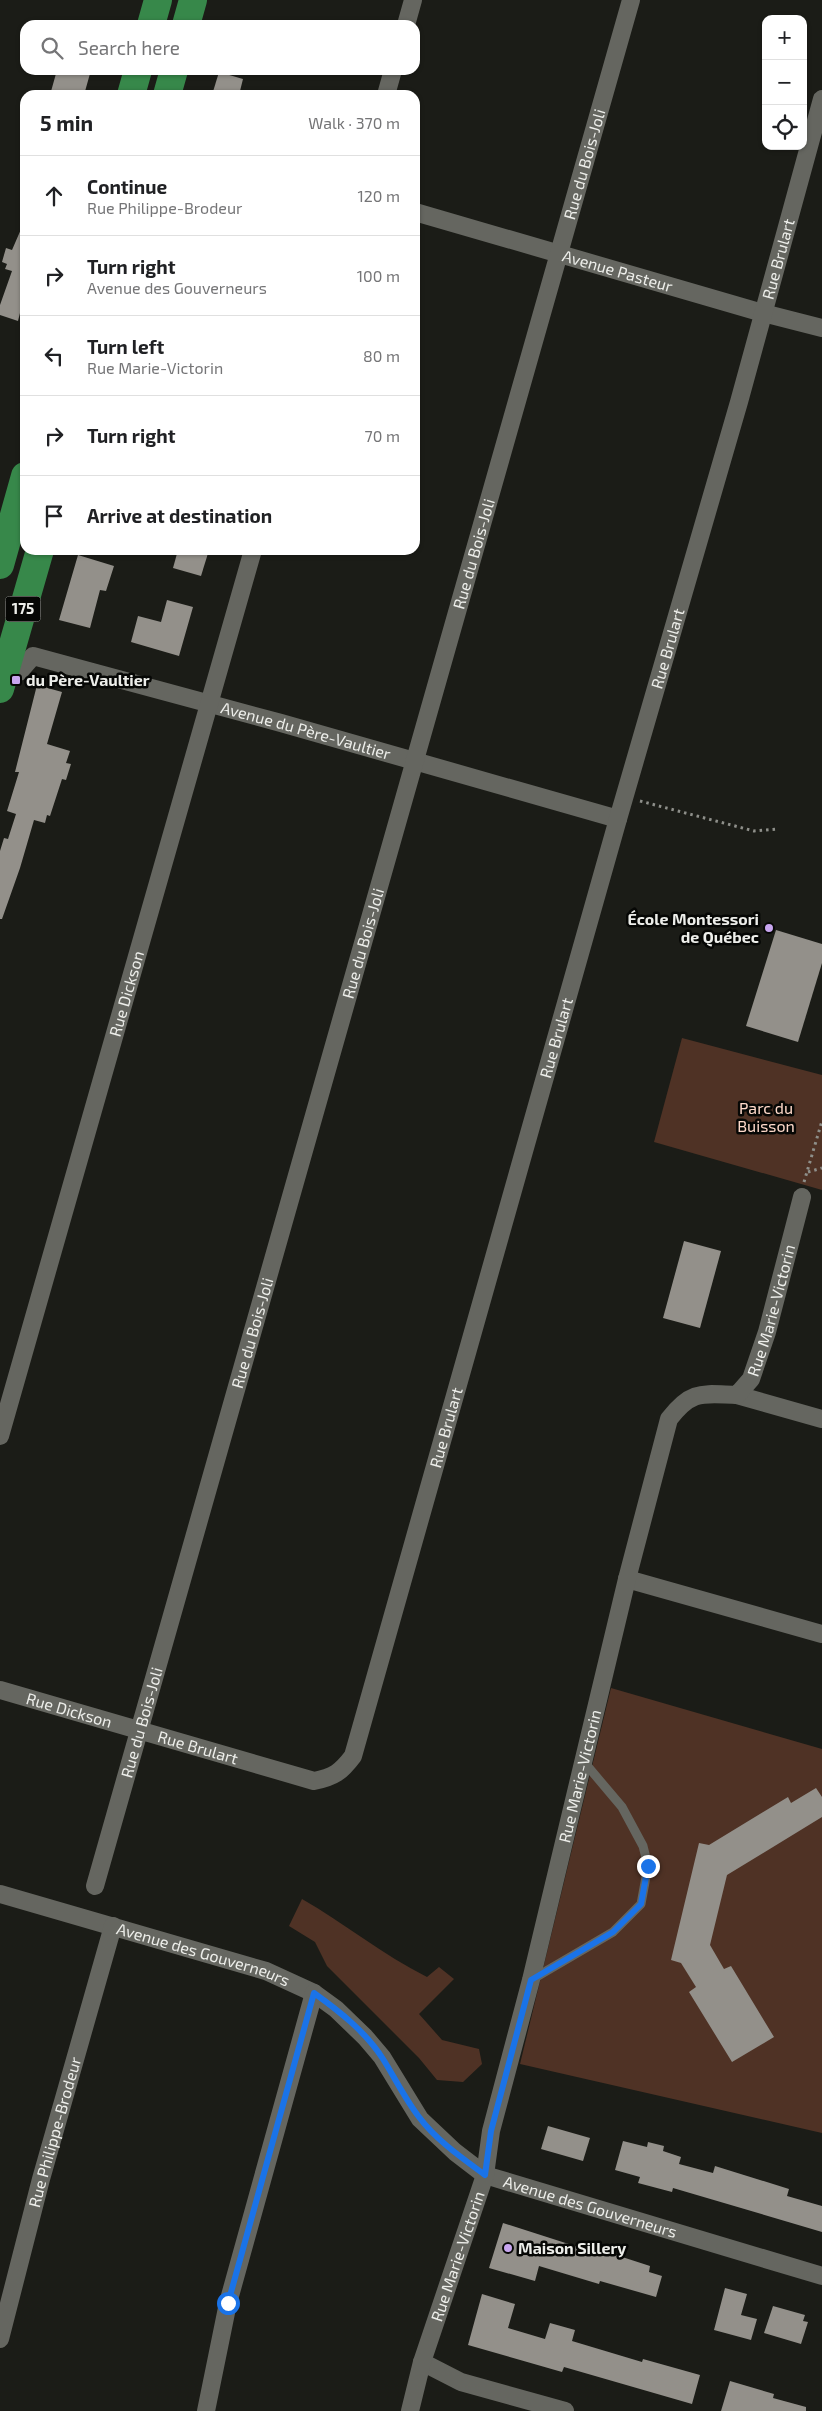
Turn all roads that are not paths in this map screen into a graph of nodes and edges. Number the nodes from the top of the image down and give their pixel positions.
1 (158, 0) edge
2 (193, 0) edge
3 (413, 0) edge
4 (631, 0) edge
5 (152, 20) edge
6 (187, 20) edge
7 (407, 20) edge
8 (137, 75) edge
9 (173, 75) edge
10 (392, 75) edge
11 (132, 90) edge
12 (168, 90) edge
13 (387, 90) edge
14 (822, 99) edge
15 (420, 213) edge
16 (559, 253) junction
17 (764, 313) junction
18 (822, 328) edge
19 (20, 494) edge
20 (38, 555) edge
21 (252, 555) edge
22 (0, 565) edge
23 (2, 674) edge
24 (208, 703) junction
25 (414, 761) junction
26 (618, 819) junction
27 (802, 1197) road end
28 (738, 1395) junction
29 (822, 1419) edge
30 (0, 1436) edge
31 (627, 1579) junction
32 (822, 1634) edge
33 (0, 1690) edge
34 (139, 1730) junction
35 (584, 1762) junction
36 (95, 1886) dead end
37 (0, 1894) edge
38 (113, 1926) junction
39 (531, 1980) junction
40 (314, 1993) junction
41 (485, 2175) junction
42 (822, 2276) edge
43 (0, 2339) edge
44 (422, 2362) junction
45 (206, 2411) edge
46 (410, 2411) edge
47 (565, 2411) edge

1 - 5 main road
2 - 6 main road
3 - 7 street
4 - 16 street, Rue du Bois-Joli
8 - 11 main road
9 - 12 main road
10 - 13 street
14 - 17 street, Rue Brulart
15 - 16 street, Avenue Pasteur
16 - 17 street, Avenue Pasteur
16 - 25 street, Rue du Bois-Joli
17 - 18 street, Avenue Pasteur
17 - 26 street, Rue Brulart
19 - 22 main road
20 - 23 main road, 175
21 - 24 street, Rue Dickson
23 - 24 street, Avenue du Père-Vaultier
24 - 25 street, Avenue du Père-Vaultier
24 - 30 street, Rue Dickson
25 - 26 street, Avenue du Père-Vaultier
25 - 34 street, Rue du Bois-Joli
26 - 34 street, Rue Brulart
27 - 28 street, Rue Marie-Victorin
28 - 29 street
28 - 31 street, Rue Marie-Victorin
31 - 32 street
31 - 35 street, Rue Marie-Victorin
33 - 34 street, Rue Dickson
34 - 36 street, Rue du Bois-Joli
35 - 39 street, Rue Marie-Victorin
35 - 39 lane
37 - 38 street, Avenue des Gouverneurs
38 - 40 street, Avenue des Gouverneurs
38 - 43 street, Rue Philippe-Brodeur
39 - 41 street, Rue Marie-Victorin
40 - 41 street, Avenue des Gouverneurs
40 - 45 street
41 - 42 street, Avenue des Gouverneurs
41 - 44 street, Rue Marie-Victorin
44 - 46 street, Rue Marie-Victorin
44 - 47 street

